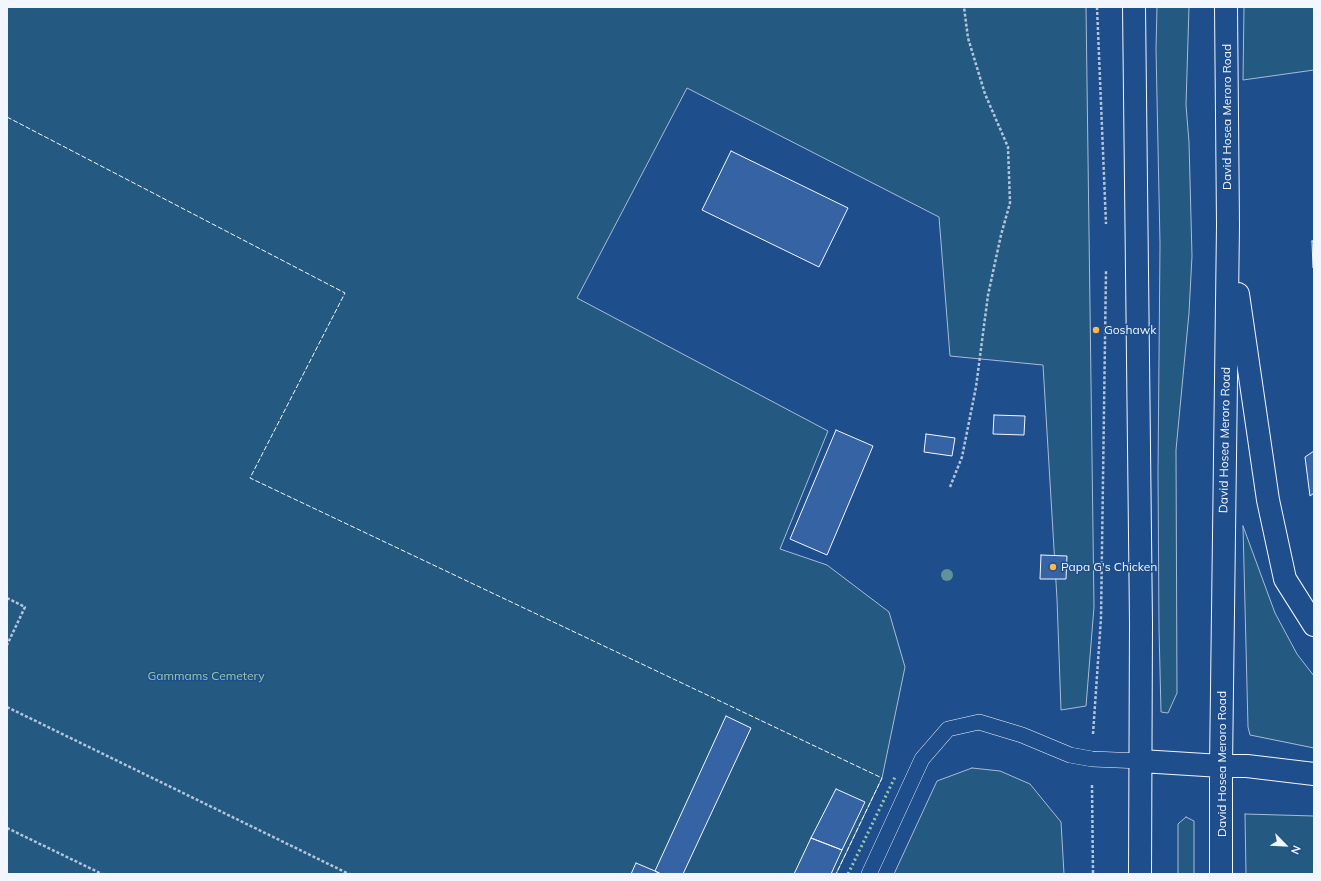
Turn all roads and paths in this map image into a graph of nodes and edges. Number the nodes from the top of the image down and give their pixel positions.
1 (964, 7) edge
2 (1097, 7) edge
3 (1134, 7) edge
4 (1226, 7) edge
5 (1228, 225) junction
6 (1106, 230) dead end
7 (1106, 270) dead end
8 (950, 487) dead end
9 (7, 598) edge
10 (1314, 624) edge
11 (7, 645) edge
12 (7, 707) edge
13 (1092, 759) junction
14 (1141, 762) junction
15 (1221, 766) junction
16 (1314, 774) edge
17 (7, 828) edge
18 (102, 874) edge
19 (349, 874) edge
20 (869, 874) edge
21 (1093, 874) edge
22 (1140, 874) edge
23 (1221, 874) edge

1 - 8 path
2 - 6 path
3 - 14 main road
4 - 5 main road, David Hosea Meroro Road
5 - 10 main road
5 - 15 main road, David Hosea Meroro Road
7 - 13 path
9 - 11 path
12 - 19 path
13 - 14 lane
13 - 20 lane
13 - 21 path
14 - 15 main road
14 - 22 main road
15 - 16 main road
15 - 23 main road, David Hosea Meroro Road
17 - 18 path

